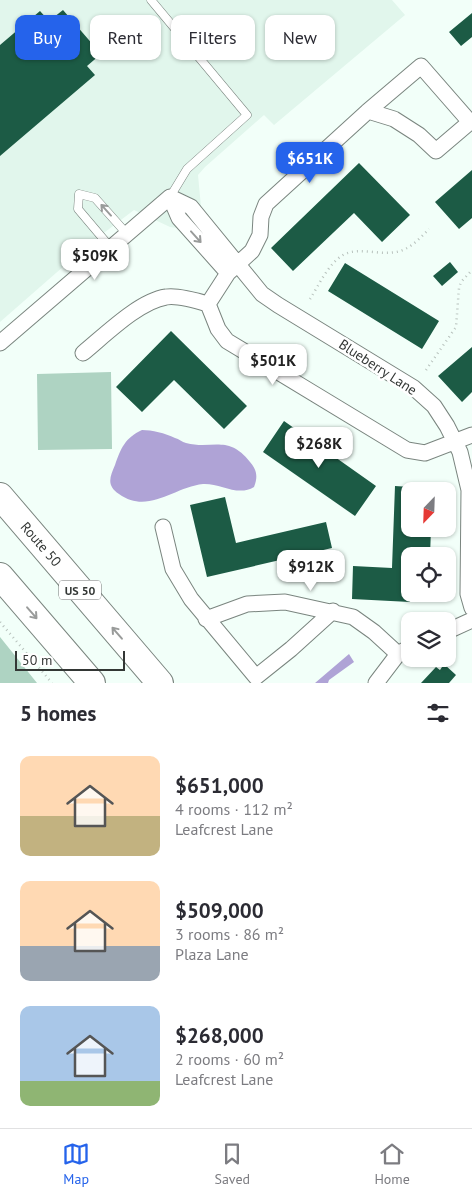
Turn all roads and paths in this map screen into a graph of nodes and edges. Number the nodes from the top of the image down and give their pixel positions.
1 (150, 0) edge
2 (368, 111) junction
3 (170, 196) junction
4 (429, 230) dead end
5 (127, 234) junction
6 (111, 248) junction
7 (233, 268) junction
8 (472, 270) edge
9 (310, 299) dead end
10 (208, 304) junction
11 (0, 343) edge
12 (82, 353) dead end
13 (426, 370) dead end
14 (472, 436) edge
15 (455, 443) junction
16 (0, 496) edge
17 (163, 527) dead end
18 (0, 576) edge
19 (472, 608) edge
20 (333, 612) junction
21 (206, 619) junction
22 (472, 620) edge
23 (0, 622) edge
24 (456, 627) edge
25 (401, 648) edge
26 (401, 654) edge
27 (52, 683) edge
28 (92, 683) edge
29 (160, 683) edge
30 (376, 683) edge

1 - 3 lane
2 - 2 street
2 - 7 street
3 - 5 street
3 - 7 street, Blueberry Lane
4 - 9 path
5 - 6 street
5 -> 6 lane
6 - 11 street
7 - 10 street
7 - 15 street, Blueberry Lane
8 - 13 path
10 - 12 street
10 - 15 street
14 - 15 street
15 - 19 street, Blueberry Lane
29 -> 16 highway, Route 50 / US 50
17 - 21 street
18 -> 28 highway
20 - 21 street
20 - 21 street
20 - 25 street
22 - 24 street
23 - 27 path
26 - 30 street

